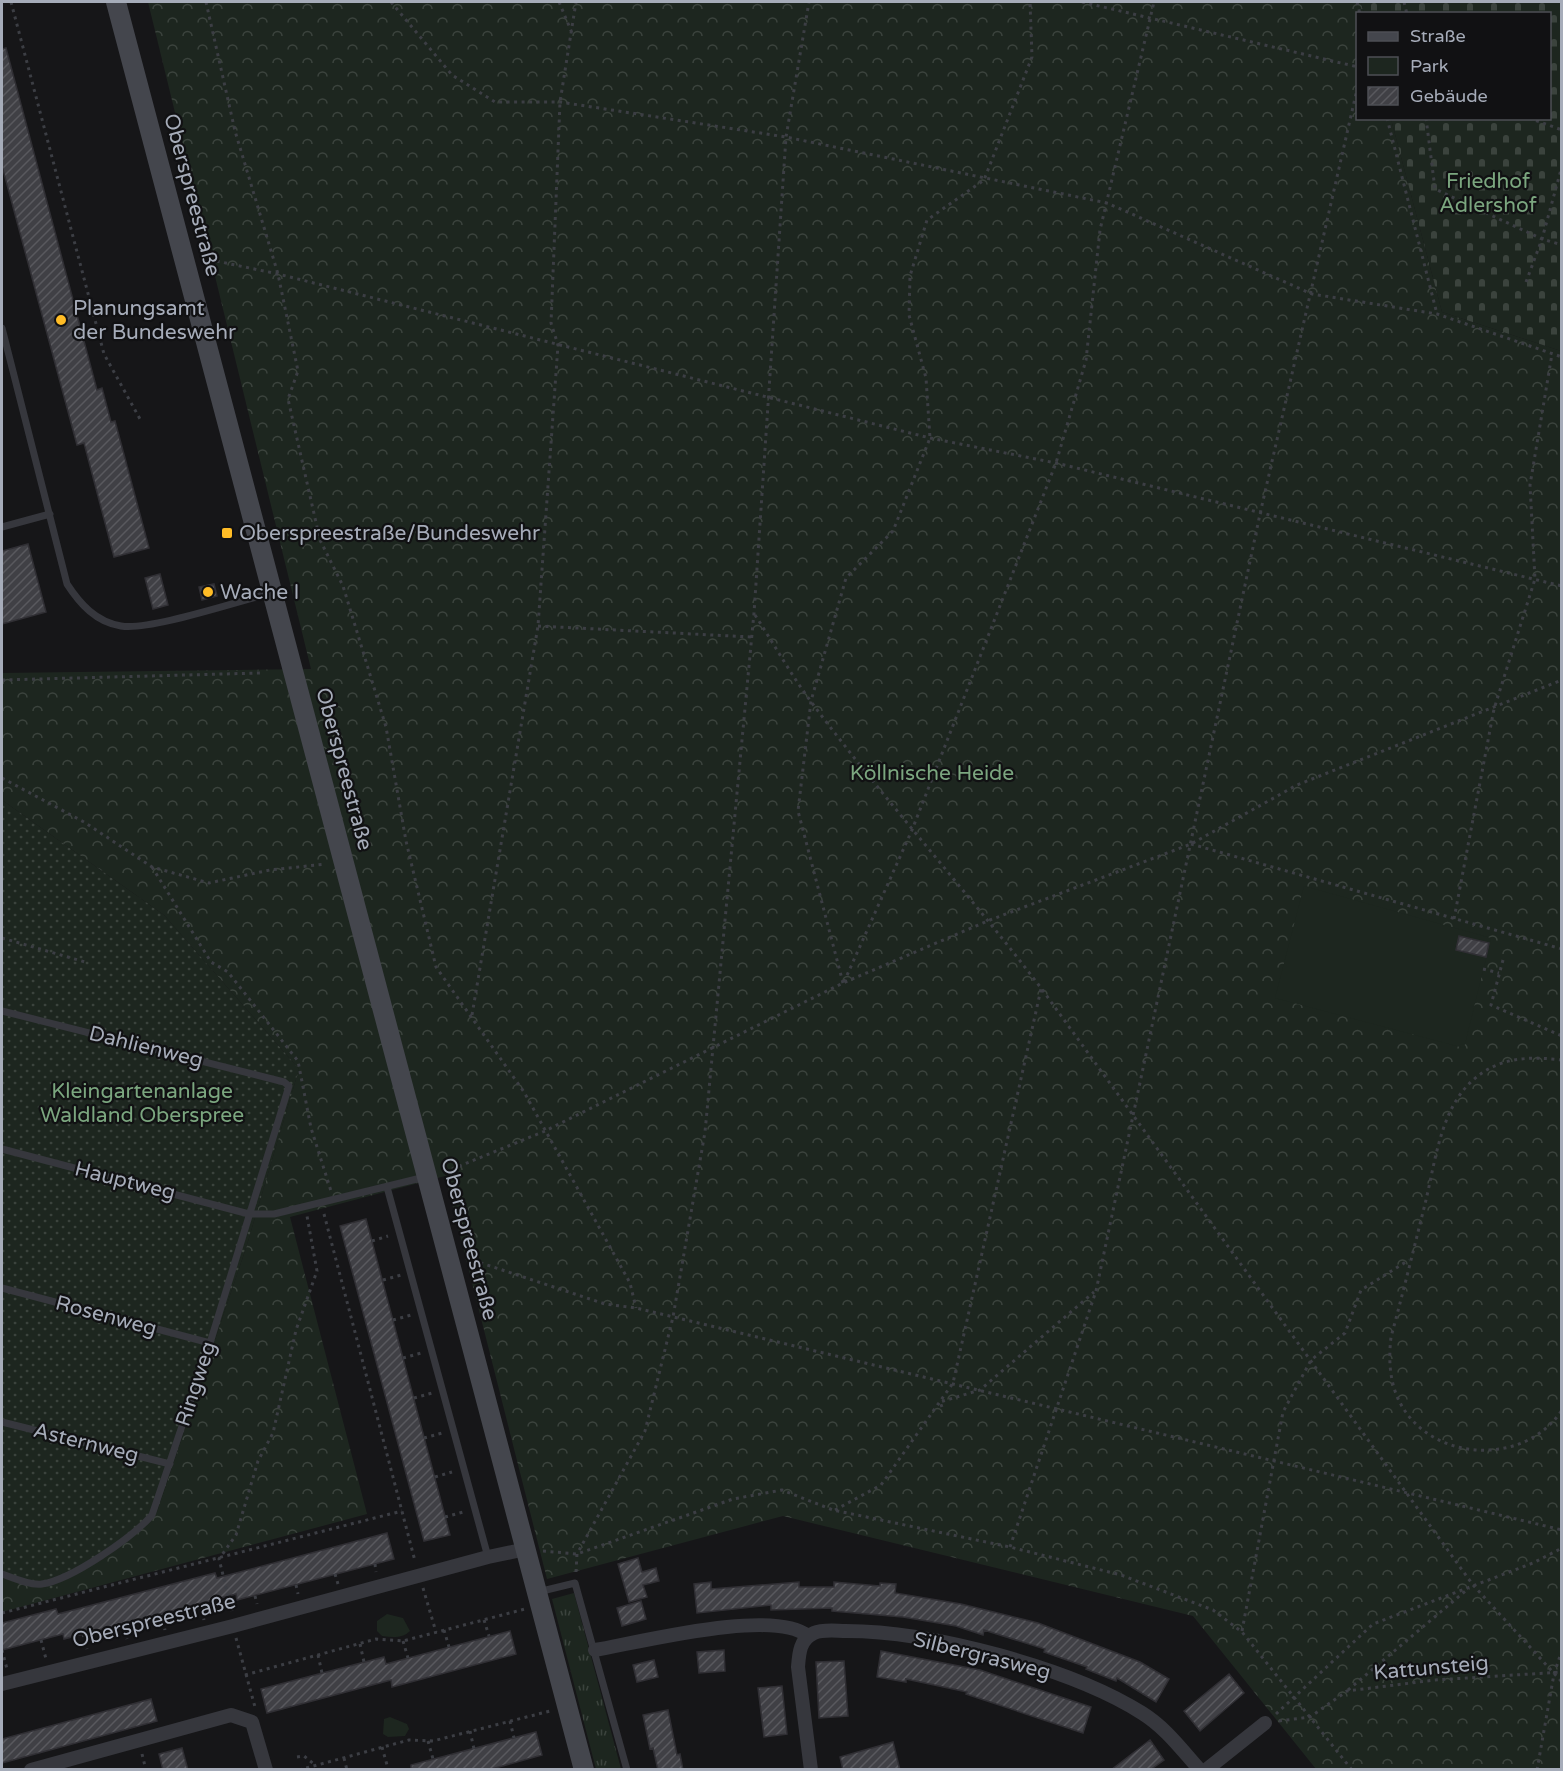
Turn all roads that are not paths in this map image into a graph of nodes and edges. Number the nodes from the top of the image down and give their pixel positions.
1 (116, 2) edge
2 (2, 328) edge
3 (50, 514) junction
4 (2, 526) edge
5 (272, 594) junction
6 (2, 1011) edge
7 (289, 1086) joint
8 (2, 1149) edge
9 (427, 1176) junction
10 (387, 1187) junction
11 (249, 1215) junction
12 (2, 1288) edge
13 (210, 1343) junction
14 (2, 1422) edge
15 (170, 1464) junction
16 (526, 1549) junction
17 (488, 1557) junction
18 (2, 1574) edge
19 (539, 1598) junction
20 (808, 1636) junction
21 (595, 1650) junction
22 (4, 1677) edge
23 (1265, 1723) road end
24 (1222, 1765) edge
25 (31, 1770) edge
26 (266, 1770) edge
27 (584, 1770) edge
28 (627, 1770) edge
29 (811, 1770) edge
30 (1200, 1770) edge
31 (1206, 1770) edge

1 - 5 main road, Oberspreestraße
2 - 3 lane
3 - 4 lane
3 - 5 lane
5 - 9 main road, Oberspreestraße
6 - 7 lane, Dahlienweg
7 - 11 lane, Ringweg
8 - 11 lane, Hauptweg
9 - 10 lane, Hauptweg
9 - 16 main road, Oberspreestraße
10 - 11 lane, Hauptweg
10 - 17 lane
11 - 13 lane, Ringweg
12 - 13 lane, Rosenweg
13 - 15 lane, Ringweg
14 - 15 lane, Asternweg
15 - 18 lane, Ringweg
16 - 17 street, Oberspreestraße
16 - 19 main road, Oberspreestraße
17 - 22 street, Oberspreestraße
19 - 21 lane
19 - 27 main road, Oberspreestraße
20 - 21 street, Silbergrasweg
20 - 29 street
20 - 30 street, Silbergrasweg
21 - 28 lane
23 - 24 street
24 - 31 street
25 - 26 street

